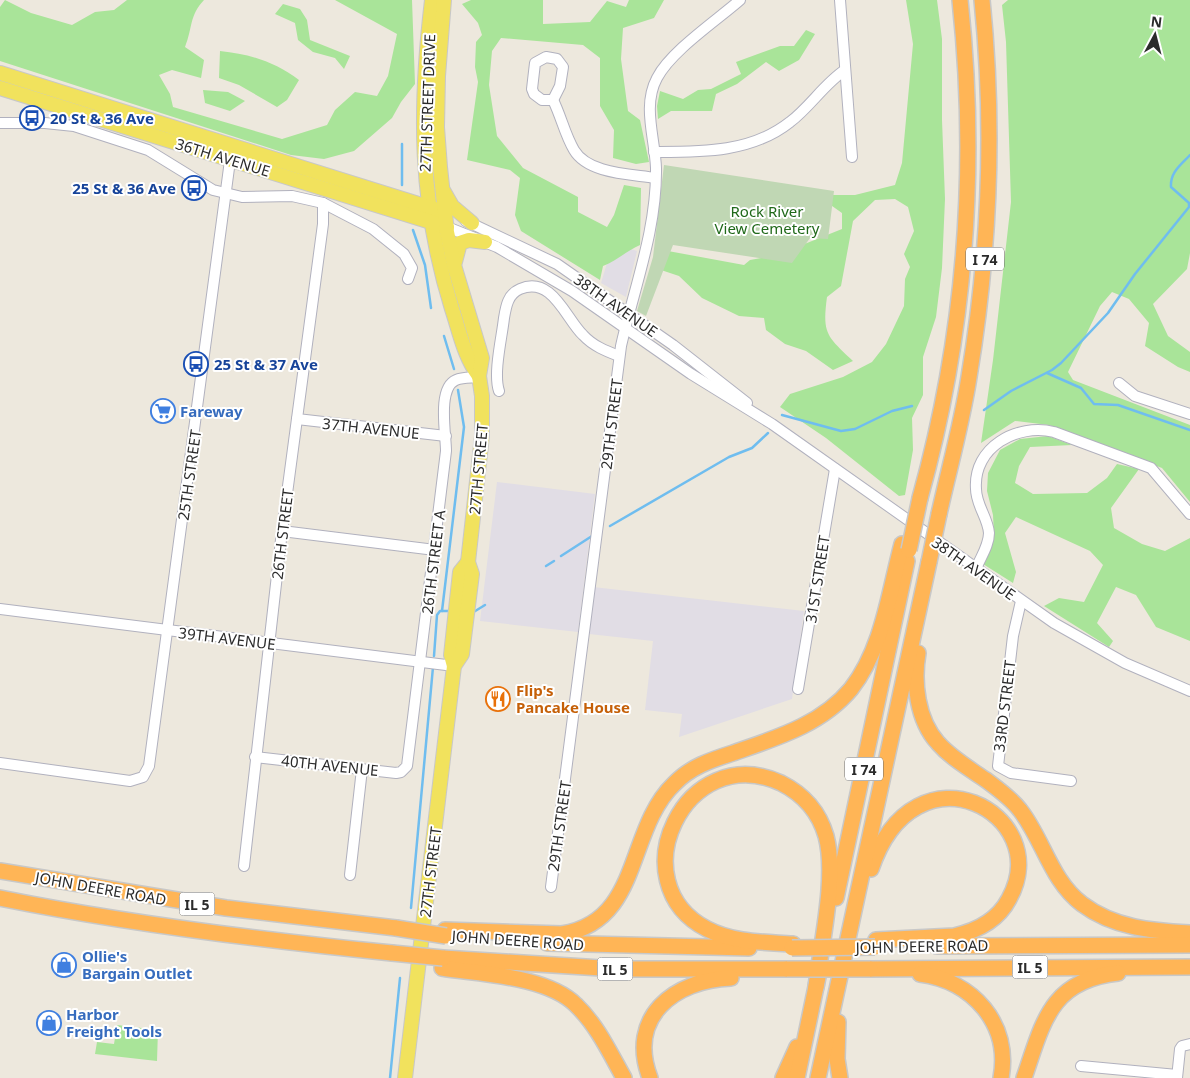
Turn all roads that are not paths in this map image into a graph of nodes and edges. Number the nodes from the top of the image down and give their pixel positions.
1 (432, 0) edge
2 (444, 0) edge
3 (740, 0) edge
4 (840, 0) edge
5 (960, 0) edge
6 (982, 0) edge
7 (845, 70) junction
8 (0, 73) edge
9 (0, 88) edge
10 (553, 100) dead end
11 (0, 123) edge
12 (233, 145) junction
13 (654, 152) junction
14 (852, 157) dead end
15 (230, 159) junction
16 (424, 175) junction
17 (655, 178) junction
18 (442, 188) junction
19 (226, 193) junction
20 (397, 196) junction
21 (323, 203) junction
22 (428, 206) junction
23 (398, 211) junction
24 (444, 212) junction
25 (431, 222) junction
26 (472, 223) junction
27 (447, 227) junction
28 (485, 242) junction
29 (437, 256) junction
30 (454, 265) junction
31 (408, 279) dead end
32 (630, 315) junction
33 (625, 328) junction
34 (619, 356) junction
35 (479, 376) junction
36 (1119, 382) dead end
37 (499, 390) dead end
38 (1190, 414) edge
39 (297, 419) junction
40 (772, 424) junction
41 (446, 436) junction
42 (835, 468) junction
43 (1190, 514) edge
44 (282, 531) junction
45 (906, 547) junction
46 (435, 550) junction
47 (931, 563) junction
48 (976, 570) junction
49 (1021, 601) junction
50 (0, 608) edge
51 (168, 631) junction
52 (268, 644) junction
53 (420, 661) junction
54 (454, 666) junction
55 (798, 689) dead end
56 (1190, 691) edge
57 (255, 757) junction
58 (0, 763) edge
59 (362, 769) junction
60 (404, 770) joint
61 (1071, 781) dead end
62 (244, 866) dead end
63 (0, 871) edge
64 (350, 875) dead end
65 (551, 887) dead end
66 (0, 898) edge
67 (851, 928) junction
68 (446, 933) junction
69 (1190, 933) edge
70 (875, 943) junction
71 (1190, 945) edge
72 (792, 946) junction
73 (839, 950) junction
74 (442, 963) junction
75 (1190, 967) edge
76 (869, 970) junction
77 (787, 972) junction
78 (1190, 974) edge
79 (816, 987) junction
80 (810, 1013) junction
81 (1186, 1045) edge
82 (1081, 1066) dead end
83 (1177, 1077) edge
84 (405, 1078) edge
85 (624, 1078) edge
86 (650, 1078) edge
87 (783, 1078) edge
88 (797, 1078) edge
89 (818, 1078) edge
90 (840, 1078) edge
91 (1001, 1078) edge
92 (1024, 1078) edge

1 - 16 main road, 27TH STREET DRIVE
2 - 18 main road, 27TH STREET DRIVE
3 - 13 street, 29TH STREET
4 - 7 street
5 - 45 highway, I 74, bridge
6 - 47 highway, I 74, bridge
7 - 13 street
7 - 14 street
8 - 12 main road, 36TH AVENUE
9 - 15 main road, 36TH AVENUE
10 - 17 street
11 - 19 street, 36TH AVENUE
12 - 15 street, 25TH STREET
12 - 20 main road, 36TH AVENUE
13 - 17 street, 29TH STREET
15 - 19 street, 25TH STREET
15 - 23 main road, 36TH AVENUE
16 - 20 main road
16 - 22 main road, 27TH STREET DRIVE
17 - 32 street, 29TH STREET
18 - 24 main road, 27TH STREET DRIVE
18 - 26 main road
19 - 21 street, 36TH AVENUE
19 - 51 street, 25TH STREET
20 - 22 main road, 36TH AVENUE
21 - 31 street, 36TH AVENUE
21 - 39 street, 26TH STREET
22 - 24 main road, 36TH AVENUE
22 - 25 main road, 27TH STREET
23 - 25 main road, 36TH AVENUE
23 - 29 main road
24 - 26 street, 38TH AVENUE
24 - 27 main road, 27TH STREET
25 - 27 main road, 36TH AVENUE
25 - 29 main road, 27TH STREET
26 - 32 street, 38TH AVENUE
27 - 28 street, 38TH AVENUE
27 - 30 main road, 27TH STREET
28 - 30 main road
28 - 33 street, 38TH AVENUE
29 - 35 main road, 27TH STREET
30 - 35 main road, 27TH STREET
32 - 33 street, 29TH STREET
32 - 40 street, 38TH AVENUE
33 - 34 street, 29TH STREET
33 - 40 street, 38TH AVENUE
34 - 37 street
34 - 65 street, 29TH STREET
35 - 41 street, 26TH STREET A
35 - 54 main road, 27TH STREET
36 - 38 street
39 - 41 street, 37TH AVENUE
39 - 44 street, 26TH STREET
40 - 42 street, 38TH AVENUE
41 - 46 street, 26TH STREET A
42 - 48 street, 38TH AVENUE
42 - 55 street, 31ST STREET
43 - 48 street
44 - 46 street
44 - 52 street, 26TH STREET
45 - 68 highway
45 - 79 highway, I 74
46 - 53 street, 26TH STREET A
47 - 67 highway, I 74
47 - 69 highway
48 - 49 street, 38TH AVENUE
49 - 56 street, 38TH AVENUE
49 - 61 street, 33RD STREET
50 - 51 street, 39TH AVENUE
51 - 52 street, 39TH AVENUE
51 - 58 street, 25TH STREET
52 - 53 street, 39TH AVENUE
52 - 57 street, 26TH STREET
53 - 54 street, 39TH AVENUE
53 - 60 street, 26TH STREET A
54 - 84 main road, 27TH STREET
57 - 59 street, 40TH AVENUE
57 - 62 street, 26TH STREET
59 - 60 street, 40TH AVENUE
59 - 64 street
63 - 68 highway, JOHN DEERE ROAD / IL 5, bridge
66 - 74 highway, JOHN DEERE ROAD / IL 5, bridge
67 - 70 highway
67 - 73 highway, I 74
68 - 72 highway, JOHN DEERE ROAD / IL 5
70 - 71 highway, JOHN DEERE ROAD / IL 5
70 - 73 highway, JOHN DEERE ROAD / IL 5, bridge
72 - 73 highway, JOHN DEERE ROAD, bridge
72 - 79 highway
73 - 89 highway, I 74
73 - 90 highway
74 - 77 highway, JOHN DEERE ROAD / IL 5
74 - 85 highway
75 - 76 highway, JOHN DEERE ROAD / IL 5
76 - 77 highway, JOHN DEERE ROAD / IL 5, bridge
76 - 91 highway
77 - 86 highway
78 - 92 highway
79 - 80 highway, I 74
80 - 87 highway
80 - 88 highway, I 74
81 - 83 street
82 - 83 street

